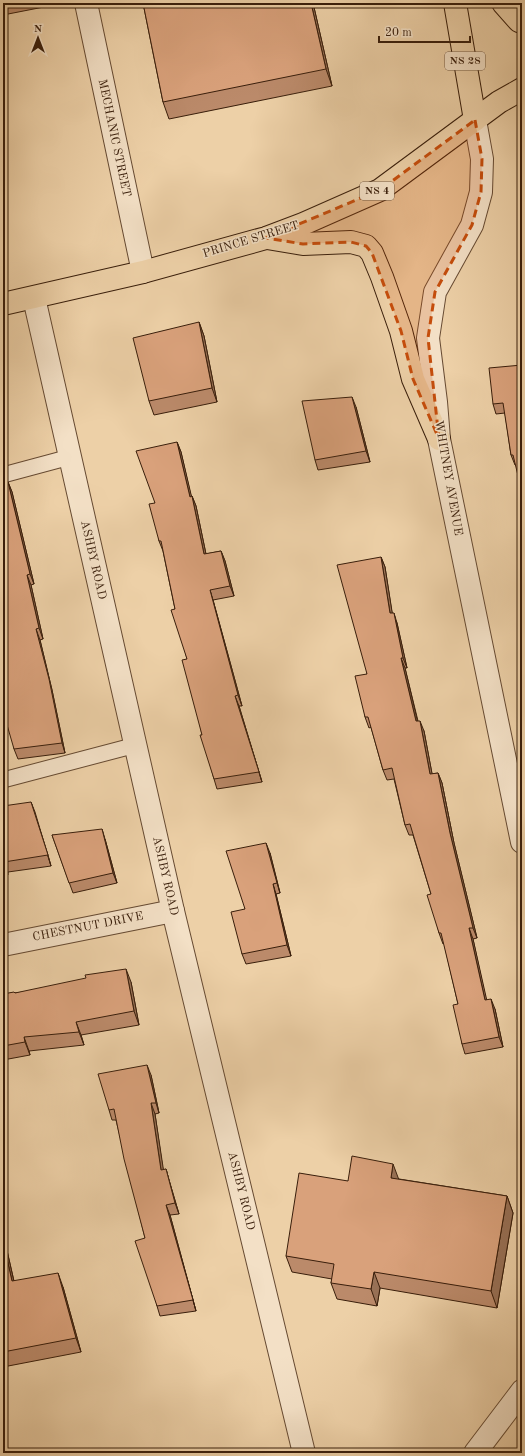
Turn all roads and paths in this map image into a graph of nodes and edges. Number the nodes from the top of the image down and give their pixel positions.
1 (86, 3) edge
2 (455, 3) edge
3 (503, 3) edge
4 (522, 22) edge
5 (522, 89) edge
6 (475, 120) junction
7 (266, 238) junction
8 (143, 272) junction
9 (34, 298) junction
10 (3, 304) edge
11 (439, 439) junction
12 (70, 457) junction
13 (3, 475) edge
14 (136, 745) junction
15 (3, 780) edge
16 (522, 842) edge
17 (173, 911) junction
18 (3, 945) edge
19 (522, 1391) edge
20 (304, 1453) edge
21 (475, 1453) edge

1 - 8 street, MECHANIC STREET
2 - 6 main road, NS 28
3 - 4 main road
5 - 6 main road, NS 4
6 - 7 main road, PRINCE STREET / NS 4
6 - 11 street, WHITNEY AVENUE
7 - 8 main road, PRINCE STREET / NS 4
7 - 11 main road
8 - 9 main road, PRINCE STREET / NS 4
9 - 10 main road, PRINCE STREET / NS 4
9 - 12 street, ASHBY ROAD
11 - 16 street, WHITNEY AVENUE
12 - 13 lane
12 - 14 street, ASHBY ROAD
14 - 15 lane
14 - 17 street, ASHBY ROAD
17 - 18 street, CHESTNUT DRIVE
17 - 20 street, ASHBY ROAD
19 - 21 street

